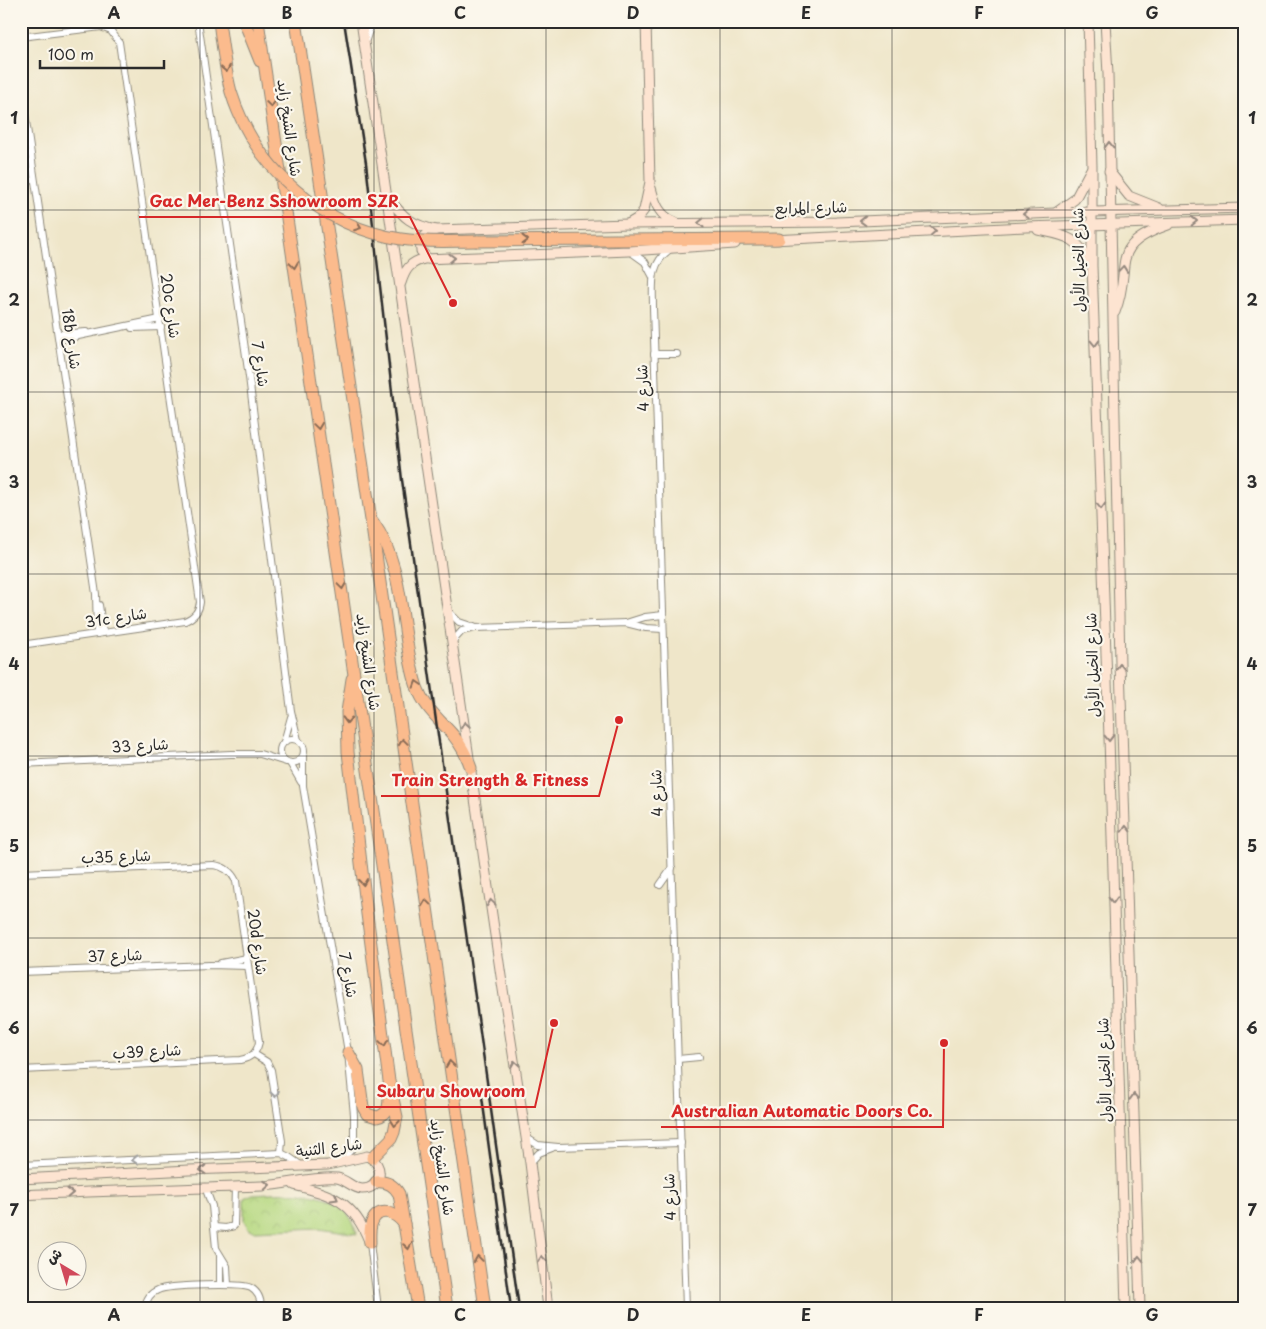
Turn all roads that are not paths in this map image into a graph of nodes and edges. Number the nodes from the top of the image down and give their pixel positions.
1 (198, 21) edge
2 (219, 21) edge
3 (244, 21) edge
4 (258, 21) edge
5 (296, 21) edge
6 (361, 21) edge
7 (375, 21) edge
8 (646, 21) edge
9 (1088, 21) edge
10 (1105, 21) edge
11 (21, 37) edge
12 (365, 47) junction
13 (266, 73) junction
14 (21, 87) edge
15 (1092, 166) junction
16 (1109, 171) junction
17 (650, 182) junction
18 (388, 198) junction
19 (1245, 208) edge
20 (1164, 209) junction
21 (1110, 211) junction
22 (1092, 212) junction
23 (1056, 213) junction
24 (1245, 220) edge
25 (1175, 222) junction
26 (682, 223) junction
27 (628, 224) junction
28 (1092, 224) junction
29 (1110, 224) junction
30 (1026, 226) junction
31 (436, 230) junction
32 (779, 239) junction
33 (671, 248) junction
34 (629, 251) junction
35 (428, 259) junction
36 (1092, 266) junction
37 (653, 276) junction
38 (400, 286) junction
39 (1113, 317) junction
40 (160, 319) junction
41 (161, 327) junction
42 (120, 328) junction
43 (58, 337) junction
44 (654, 354) junction
45 (677, 354) dead end
46 (371, 520) junction
47 (200, 597) joint
48 (448, 611) junction
49 (663, 615) junction
50 (626, 623) junction
51 (475, 628) junction
52 (663, 628) junction
53 (100, 633) junction
54 (452, 642) junction
55 (21, 645) edge
56 (354, 672) junction
57 (291, 710) junction
58 (298, 740) junction
59 (282, 743) junction
60 (260, 754) junction
61 (303, 757) junction
62 (288, 762) junction
63 (21, 764) edge
64 (471, 768) junction
65 (303, 786) junction
66 (213, 865) joint
67 (672, 868) junction
68 (21, 874) edge
69 (660, 884) dead end
70 (248, 962) junction
71 (21, 972) edge
72 (348, 1052) junction
73 (254, 1054) junction
74 (699, 1058) dead end
75 (678, 1059) junction
76 (21, 1070) edge
77 (389, 1081) junction
78 (527, 1138) junction
79 (681, 1143) junction
80 (558, 1147) junction
81 (281, 1153) junction
82 (372, 1158) junction
83 (530, 1163) junction
84 (338, 1164) junction
85 (21, 1165) edge
86 (302, 1166) junction
87 (21, 1174) edge
88 (26, 1179) edge
89 (376, 1182) junction
90 (289, 1183) junction
91 (235, 1186) junction
92 (205, 1187) junction
93 (21, 1195) edge
94 (404, 1224) junction
95 (214, 1227) junction
96 (370, 1243) junction
97 (220, 1257) junction
98 (220, 1285) junction
99 (228, 1285) junction
100 (145, 1308) edge
101 (261, 1308) edge
102 (378, 1308) edge
103 (418, 1308) edge
104 (448, 1308) edge
105 (485, 1308) edge
106 (548, 1308) edge
107 (686, 1308) edge
108 (1126, 1308) edge
109 (1140, 1308) edge

1 - 57 street, شارع 7
2 -> 32 highway, bridge
3 - 13 highway
4 - 13 highway, شارع الشيخ زايد
5 - 46 highway, شارع الشيخ زايد
6 - 12 main road
7 - 12 street
8 - 17 main road
9 - 15 main road, شارع الخيل الأول
16 -> 10 main road, شارع الخيل الأول
11 - 40 street, 20c شارع
12 - 18 main road
13 -> 56 highway, شارع الشيخ زايد
14 - 43 street, 18b شارع
15 - 22 main road, شارع الخيل الأول
15 - 23 main road
16 - 20 main road
16 - 21 main road, شارع الخيل الأول
17 - 26 main road
17 - 27 main road
18 - 31 main road, شارع المرابع
18 - 38 main road
19 - 20 main road, شارع المرابع
20 - 21 main road, شارع المرابع
21 - 22 main road, شارع المرابع
21 - 29 main road, شارع الخيل الأول
22 - 23 main road, شارع المرابع
22 - 28 main road, شارع الخيل الأول
23 -> 26 main road, شارع المرابع
25 -> 24 main road, شارع المرابع
25 - 29 main road, شارع المرابع
39 -> 25 main road
26 - 27 main road, شارع المرابع
27 - 31 main road, شارع المرابع
28 - 29 main road, شارع المرابع
28 - 30 main road, شارع المرابع
28 - 36 main road, شارع الخيل الأول
29 - 39 main road, شارع الخيل الأول
32 -> 30 main road, شارع المرابع
30 - 36 main road
31 - 35 main road
32 - 33 main road, شارع المرابع
33 - 34 main road, شارع المرابع
33 - 37 street, شارع 4
35 -> 34 main road, شارع المرابع
34 - 37 street
35 - 38 main road, شارع المرابع
36 -> 108 main road, شارع الخيل الأول
37 - 44 street, شارع 4
38 - 48 main road
109 -> 39 main road, شارع الخيل الأول
40 - 41 street, 20c شارع
40 - 42 street
41 - 42 street
41 - 47 street, 20c شارع
42 - 43 street
43 - 53 street, 18b شارع
44 - 45 street
44 - 49 street, شارع 4
64 -> 46 highway
105 -> 46 highway, شارع الشيخ زايد
47 - 53 street, 31c شارع
48 - 51 street
48 - 54 main road
49 - 50 street
49 - 52 street, شارع 4
50 - 51 street
50 - 52 street
51 - 54 street
52 - 67 street, شارع 4
53 - 55 street, 31c شارع
64 -> 54 main road
56 -> 77 highway
56 - 104 highway, شارع الشيخ زايد
57 - 58 street, شارع 7
57 - 59 street, شارع 7
58 - 59 street
58 - 61 street
59 - 60 street, شارع 33
59 - 62 street
60 - 62 street, شارع 33
60 - 63 street, شارع 33
61 - 62 street
61 - 65 street, شارع 7
62 - 65 street, شارع 7
78 -> 64 main road
65 - 72 street, شارع 7
66 - 68 street, شارع 35ب
66 - 70 street, 20d شارع
67 - 69 street
67 - 75 street, شارع 4
70 - 71 street, شارع 37
70 - 73 street, 20d شارع
72 - 77 highway
72 - 84 street, شارع 7
73 - 76 street, شارع 39ب
73 -> 81 street
74 - 75 street
75 - 79 street, شارع 4
77 -> 82 highway
78 - 80 street
78 - 83 main road
79 - 80 street
79 - 107 street, شارع 4
80 - 83 street
81 -> 85 street
81 - 86 street
82 - 84 main road, شارع الثنية
82 - 89 main road, شارع الثنية
106 -> 83 main road
84 - 86 main road, شارع الثنية
86 -> 88 main road, شارع الثنية
87 - 88 main road
89 - 90 main road, شارع الثنية
89 - 94 highway
91 -> 90 main road, شارع الثنية
90 -> 96 main road
91 - 92 main road, شارع الثنية
91 - 95 street
93 -> 92 main road, شارع الثنية
92 - 95 street
94 - 96 highway
94 -> 103 highway
95 - 97 street
96 - 102 street
97 - 98 street
97 - 99 street
98 - 99 street
98 - 100 street
99 - 101 street

